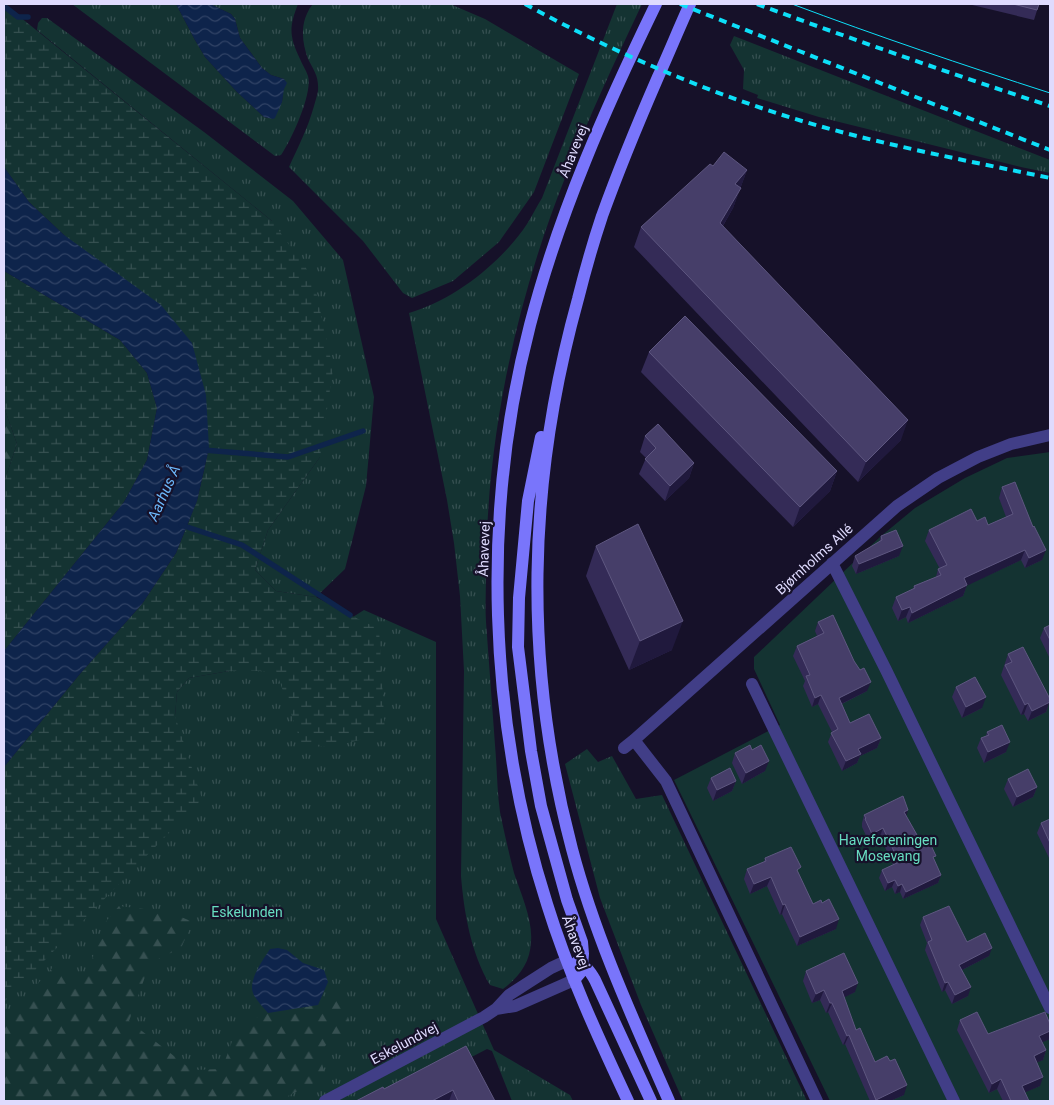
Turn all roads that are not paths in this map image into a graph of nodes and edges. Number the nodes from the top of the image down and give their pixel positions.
1 (656, 4) edge
2 (690, 4) edge
3 (568, 336) junction
4 (1050, 435) edge
5 (832, 563) junction
6 (752, 684) dead end
7 (566, 961) junction
8 (582, 965) junction
9 (574, 980) junction
10 (1050, 1008) edge
11 (496, 1009) junction
12 (325, 1101) edge
13 (628, 1101) edge
14 (651, 1101) edge
15 (669, 1101) edge
16 (817, 1101) edge
17 (954, 1101) edge

1 - 7 main road, Åhavevej
2 - 3 main road, Åhavevej
3 - 8 main road
3 - 15 main road, Åhavevej
4 - 5 street, Bjørnholms Allé
5 - 10 street
5 - 16 street, Bjørnholms Allé
6 - 17 street
7 - 8 main road
7 - 9 main road, Åhavevej
7 - 11 street, Eskelundvej
8 - 9 main road
8 - 14 main road
9 - 11 street, Eskelundvej
9 - 13 main road, Åhavevej
11 - 12 street, Eskelundvej

